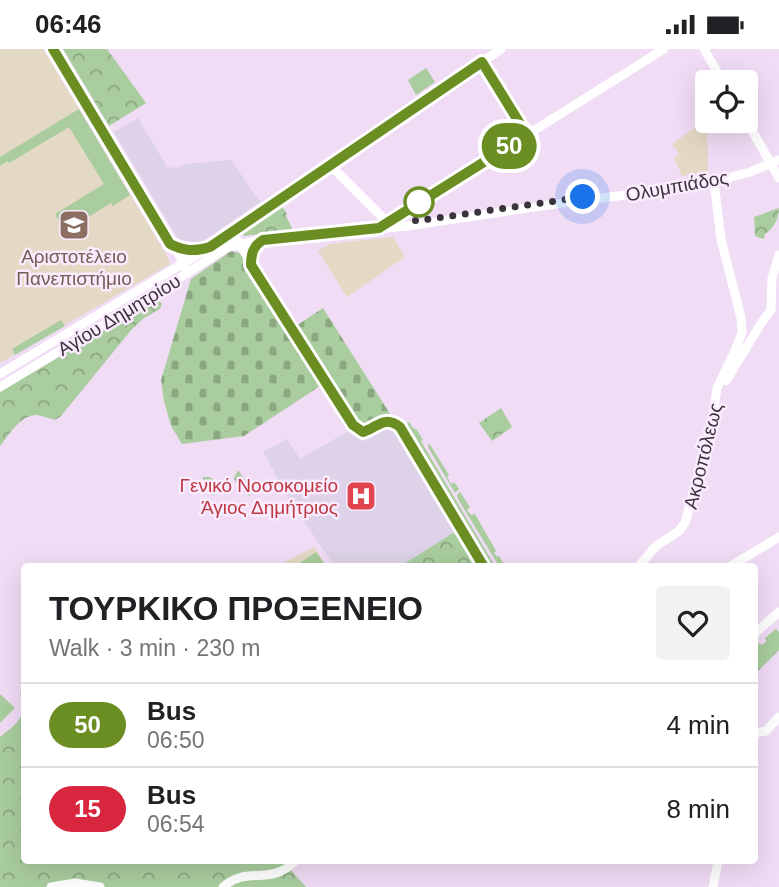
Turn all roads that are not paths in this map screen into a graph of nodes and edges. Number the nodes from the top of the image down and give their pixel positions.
1 (54, 49) edge
2 (501, 49) edge
3 (664, 49) edge
4 (704, 49) edge
5 (716, 70) edge
6 (755, 133) edge
7 (775, 160) edge
8 (330, 165) junction
9 (779, 178) edge
10 (714, 182) junction
11 (410, 208) junction
12 (416, 221) junction
13 (386, 226) junction
14 (234, 231) junction
15 (263, 240) junction
16 (239, 243) junction
17 (170, 244) junction
18 (210, 247) junction
19 (779, 255) edge
20 (251, 265) junction
21 (180, 269) junction
22 (0, 374) edge
23 (0, 387) edge
24 (715, 397) junction
25 (779, 537) edge
26 (482, 563) edge
27 (642, 563) edge
28 (736, 563) edge
29 (779, 612) edge
30 (758, 630) edge
31 (779, 717) edge
32 (758, 732) edge
33 (293, 864) edge
34 (717, 864) edge
35 (51, 887) edge
36 (100, 887) edge
37 (223, 887) edge
38 (713, 887) edge

1 - 17 main road
2 - 8 main road, Αγίου Δημητρίου
3 - 11 main road
4 - 5 main road
6 - 7 main road
7 - 9 main road
7 - 10 main road, Ολυμπιάδος
7 - 12 main road, Ολυμπιάδος
8 - 13 main road
8 - 14 main road, Αγίου Δημητρίου
10 - 13 main road, Ολυμπιάδος
10 - 24 main road
11 - 12 main road
11 - 13 main road
12 - 13 main road, Ολυμπιάδος
13 - 15 main road, Ολυμπιάδος
14 - 16 main road
14 - 18 main road, Αγίου Δημητρίου
15 - 16 main road, Ολυμπιάδος
15 - 20 main road
16 - 20 main road
16 - 21 main road, Αγίου Δημητρίου
17 - 18 main road
17 - 21 main road
18 - 21 main road, Αγίου Δημητρίου
19 - 24 main road, Ακροπόλεως
20 - 26 main road
21 - 22 main road, Αγίου Δημητρίου
21 - 23 main road, Αγίου Δημητρίου
24 - 27 main road, Ακροπόλεως
25 - 28 main road
29 - 30 main road
31 - 32 main road
33 - 37 main road
34 - 38 main road
35 - 36 main road

